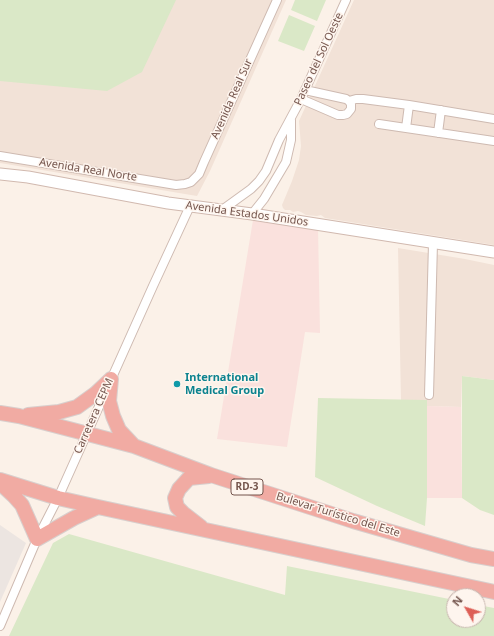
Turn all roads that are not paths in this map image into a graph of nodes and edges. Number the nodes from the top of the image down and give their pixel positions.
1 (277, 0) edge
2 (346, 0) edge
3 (305, 90) junction
4 (301, 99) junction
5 (349, 101) junction
6 (409, 105) junction
7 (441, 110) junction
8 (291, 119) junction
9 (494, 119) edge
10 (379, 124) dead end
11 (406, 128) junction
12 (438, 133) junction
13 (494, 141) edge
14 (0, 156) edge
15 (266, 171) junction
16 (0, 174) edge
17 (278, 177) junction
18 (176, 185) joint
19 (190, 206) junction
20 (222, 210) junction
21 (252, 214) junction
22 (433, 243) junction
23 (494, 252) edge
24 (111, 379) junction
25 (430, 395) dead end
26 (0, 413) edge
27 (19, 416) junction
28 (86, 434) junction
29 (134, 446) junction
30 (211, 475) junction
31 (0, 481) edge
32 (58, 498) junction
33 (98, 507) junction
34 (207, 531) junction
35 (37, 539) junction
36 (494, 559) edge
37 (494, 592) edge
38 (0, 626) edge

1 - 18 street, Avenida Real Sur
2 - 3 street, Paseo del Sol Oeste
3 - 4 street, Paseo del Sol Oeste
3 - 5 street
4 - 5 street
4 - 8 street, Paseo del Sol Oeste
5 - 6 street
6 - 7 street
6 - 11 street
7 - 9 street
7 - 12 street
8 - 15 street, Paseo del Sol Oeste
8 - 17 street, Paseo del Sol Oeste
10 - 11 street
11 - 12 street
12 - 13 street
14 - 18 street, Avenida Real Norte
15 - 17 street
15 - 20 street, Paseo del Sol Oeste
16 - 19 street, Avenida Estados Unidos
17 - 21 street, Paseo del Sol Oeste
19 - 20 street, Avenida Estados Unidos
19 - 24 street, Carretera CEPM
20 - 21 street, Avenida Estados Unidos
21 - 22 street, Avenida Estados Unidos
22 - 23 street, Avenida Estados Unidos
22 - 25 street
24 - 27 highway
24 - 28 street, Carretera CEPM
24 - 29 highway
26 - 27 highway, Bulevar Turístico del Este / RD-3
27 - 28 highway, Bulevar Turístico del Este / RD-3
28 - 29 highway, Bulevar Turístico del Este / RD-3
28 - 32 street, Carretera CEPM
29 - 30 highway, Bulevar Turístico del Este / RD-3
30 - 34 highway
30 - 36 highway, Bulevar Turístico del Este / RD-3
31 - 32 highway
31 - 35 highway
32 - 33 highway
32 - 35 street, Carretera CEPM
33 - 34 highway
33 - 35 highway
34 - 37 highway
35 - 38 street, Carretera CEPM

